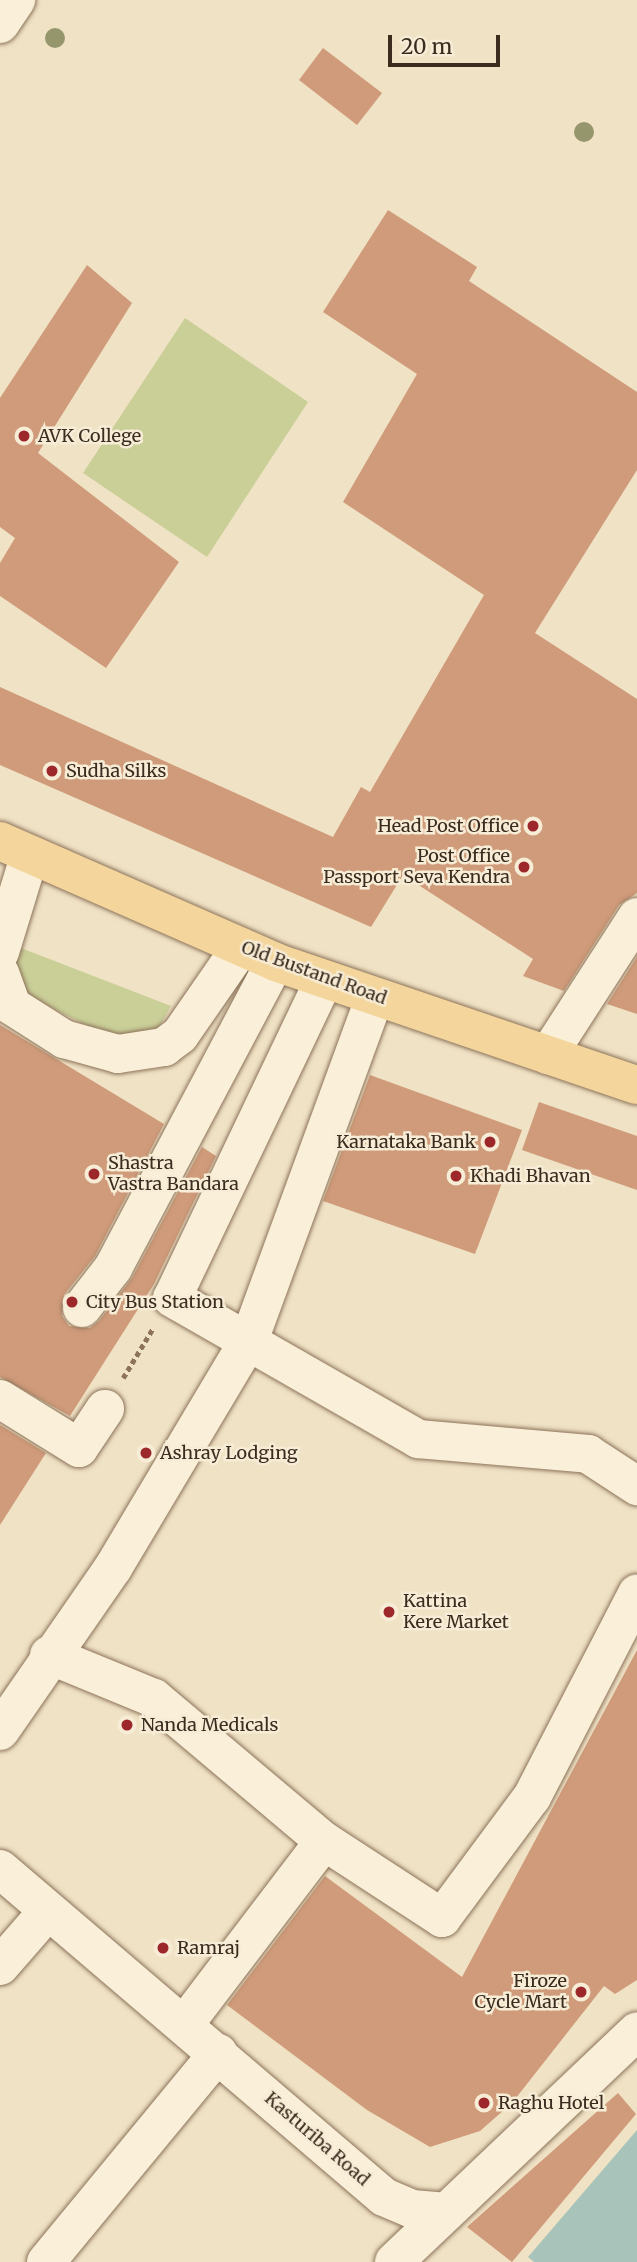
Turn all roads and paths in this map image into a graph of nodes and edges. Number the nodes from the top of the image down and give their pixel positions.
1 (16, 0) edge
2 (0, 24) edge
3 (15, 847) edge
4 (637, 917) edge
5 (241, 947) junction
6 (0, 952) edge
7 (275, 962) junction
8 (0, 973) edge
9 (324, 980) junction
10 (375, 997) junction
11 (548, 1055) junction
12 (637, 1085) edge
13 (172, 1298) junction
14 (82, 1308) dead end
15 (250, 1338) junction
16 (0, 1399) edge
17 (105, 1409) joint
18 (637, 1486) edge
19 (637, 1594) edge
20 (50, 1655) junction
21 (0, 1731) edge
22 (324, 1841) junction
23 (0, 1870) edge
24 (46, 1913) junction
25 (0, 1966) edge
26 (184, 2025) junction
27 (637, 2031) edge
28 (218, 2053) junction
29 (444, 2212) junction
30 (46, 2262) edge
31 (394, 2262) edge

1 - 2 street
3 - 5 main road, Old Bustand Road
3 - 6 street
4 - 11 street
5 - 7 main road, Old Bustand Road
5 - 8 street
7 - 9 main road, Old Bustand Road
7 - 14 street
9 - 10 main road, Old Bustand Road
9 - 13 street
10 - 11 main road, Old Bustand Road
10 - 15 street
11 - 12 main road, Old Bustand Road
13 - 15 street
13 - 17 path
15 - 18 street
15 - 20 street
16 - 17 street
19 - 22 street
20 - 21 street
20 - 22 street
22 - 26 street
23 - 24 street, Kasturiba Road
24 - 25 street
24 - 26 street, Kasturiba Road
26 - 28 street, Kasturiba Road
27 - 29 street
28 - 29 street, Kasturiba Road
28 - 30 street
29 - 31 street

